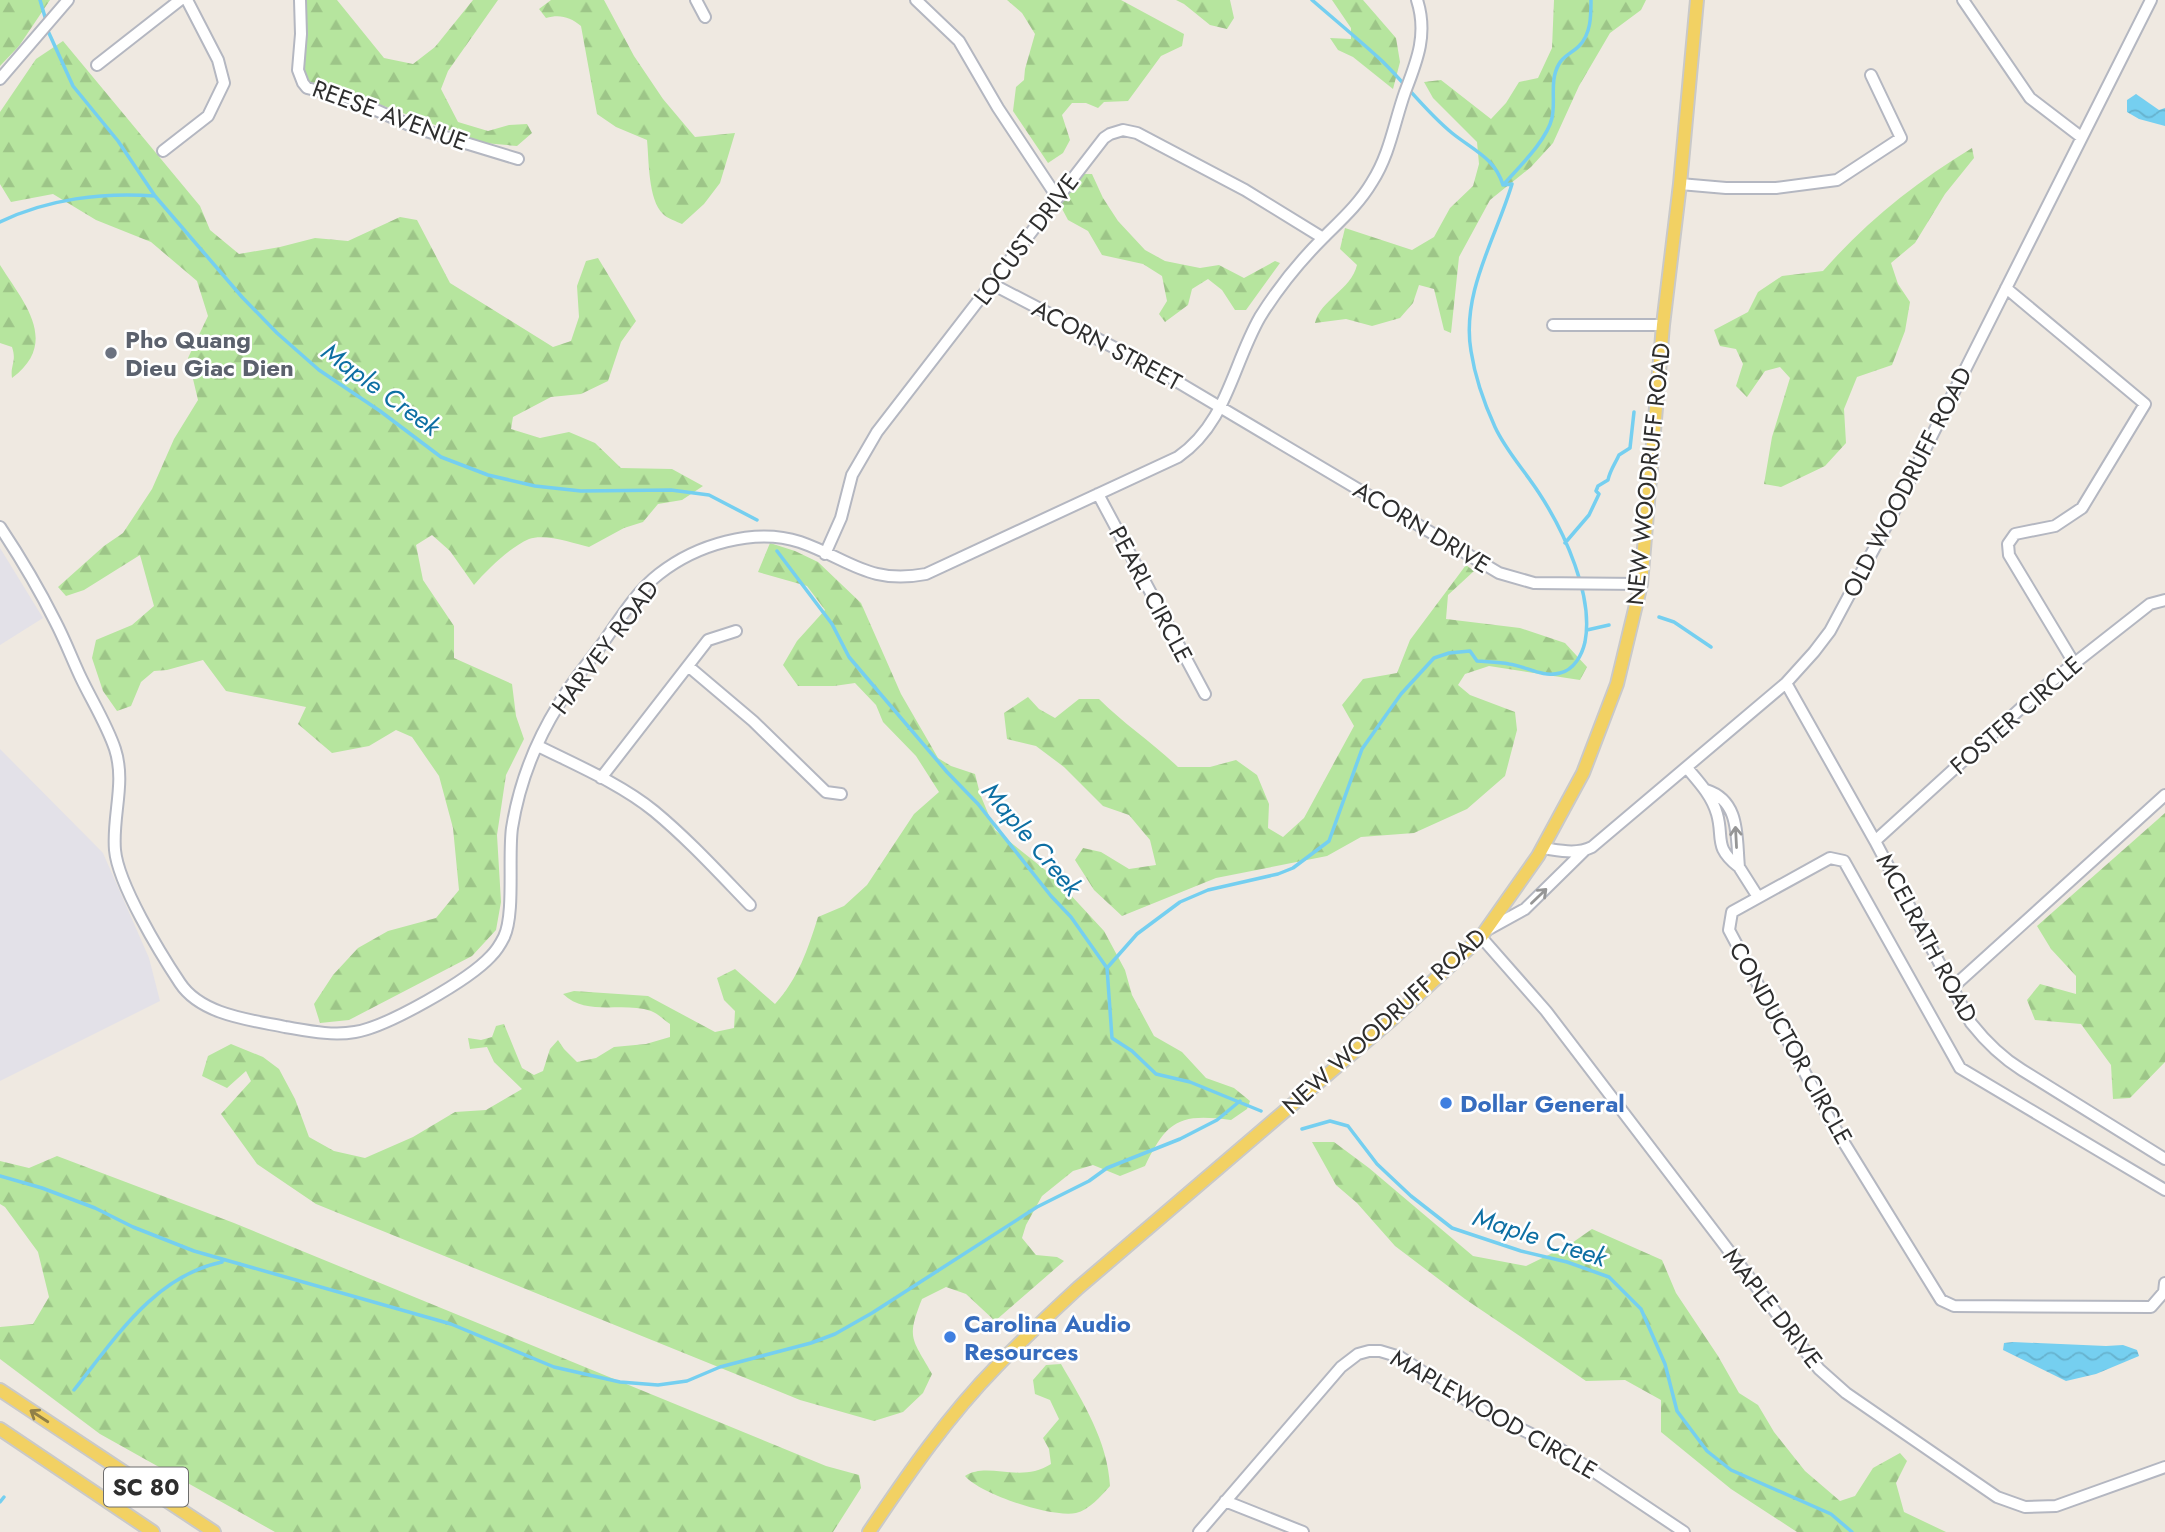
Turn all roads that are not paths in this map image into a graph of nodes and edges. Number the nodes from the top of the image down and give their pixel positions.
1 (68, 0) edge
2 (180, 0) edge
3 (187, 0) edge
4 (300, 0) edge
5 (696, 0) edge
6 (916, 0) edge
7 (1416, 0) edge
8 (1697, 0) edge
9 (1963, 0) edge
10 (2151, 0) edge
11 (705, 17) dead end
12 (97, 65) dead end
13 (1871, 75) dead end
14 (0, 79) edge
15 (2081, 137) junction
16 (163, 151) dead end
17 (518, 159) dead end
18 (1680, 184) junction
19 (1056, 197) junction
20 (1323, 238) junction
21 (992, 284) junction
22 (2006, 288) junction
23 (1553, 325) dead end
24 (1663, 325) junction
25 (1222, 408) junction
26 (1098, 494) junction
27 (0, 527) edge
28 (825, 554) junction
29 (1641, 584) junction
30 (2165, 600) edge
31 (736, 631) dead end
32 (2074, 663) junction
33 (688, 666) junction
34 (1786, 683) junction
35 (1205, 694) dead end
36 (538, 746) junction
37 (1687, 768) junction
38 (601, 778) junction
39 (1706, 790) junction
40 (841, 794) dead end
41 (2165, 795) edge
42 (1875, 841) junction
43 (1542, 848) junction
44 (1586, 850) junction
45 (1739, 867) junction
46 (1758, 897) junction
47 (750, 905) dead end
48 (1483, 934) junction
49 (1953, 987) junction
50 (2165, 1159) edge
51 (2165, 1190) edge
52 (2165, 1283) edge
53 (0, 1390) edge
54 (0, 1429) edge
55 (2165, 1467) edge
56 (1225, 1501) junction
57 (153, 1532) edge
58 (214, 1532) edge
59 (869, 1532) edge
60 (1199, 1532) edge
61 (1303, 1532) edge
62 (1684, 1532) edge

1 - 14 street
2 - 12 street
3 - 16 street
4 - 17 street, REESE AVENUE
5 - 11 street
6 - 19 street
7 - 20 street, HARVEY ROAD
8 - 18 main road, NEW WOODRUFF ROAD
9 - 15 street
10 - 15 street, OLD WOODRUFF ROAD
13 - 18 street
15 - 22 street, OLD WOODRUFF ROAD
18 - 24 main road, NEW WOODRUFF ROAD
19 - 20 street, LOCUST DRIVE
19 - 21 street, LOCUST DRIVE
20 - 25 street, HARVEY ROAD
21 - 25 street, ACORN STREET
21 - 28 street, LOCUST DRIVE
22 - 32 street
22 - 34 street, OLD WOODRUFF ROAD
23 - 24 street
24 - 29 main road, NEW WOODRUFF ROAD
25 - 26 street, HARVEY ROAD
25 - 29 street, ACORN DRIVE
26 - 28 street, HARVEY ROAD
26 - 35 street, PEARL CIRCLE
27 - 36 street, HARVEY ROAD
28 - 36 street, HARVEY ROAD
29 - 43 main road, NEW WOODRUFF ROAD
30 - 32 street, FOSTER CIRCLE
31 - 33 street
32 - 42 street, FOSTER CIRCLE
33 - 38 street
33 - 40 street
34 - 37 street, OLD WOODRUFF ROAD
34 - 42 street, MCELRATH ROAD
36 - 38 street
37 - 39 street
37 - 44 street, OLD WOODRUFF ROAD
38 - 47 street
39 - 45 street
45 -> 39 street
41 - 49 street
42 - 49 street, MCELRATH ROAD
43 - 44 street
43 - 48 main road, NEW WOODRUFF ROAD
48 -> 44 street, OLD WOODRUFF ROAD
45 - 46 street
46 - 51 street, CONDUCTOR CIRCLE
46 - 52 street, CONDUCTOR CIRCLE
48 - 55 street, MAPLE DRIVE
48 - 59 main road, NEW WOODRUFF ROAD
49 - 50 street, MCELRATH ROAD
58 -> 53 main road, SC 80
54 - 57 main road, SC 80
56 - 60 street, MAPLEWOOD CIRCLE
56 - 61 street
56 - 62 street, MAPLEWOOD CIRCLE

